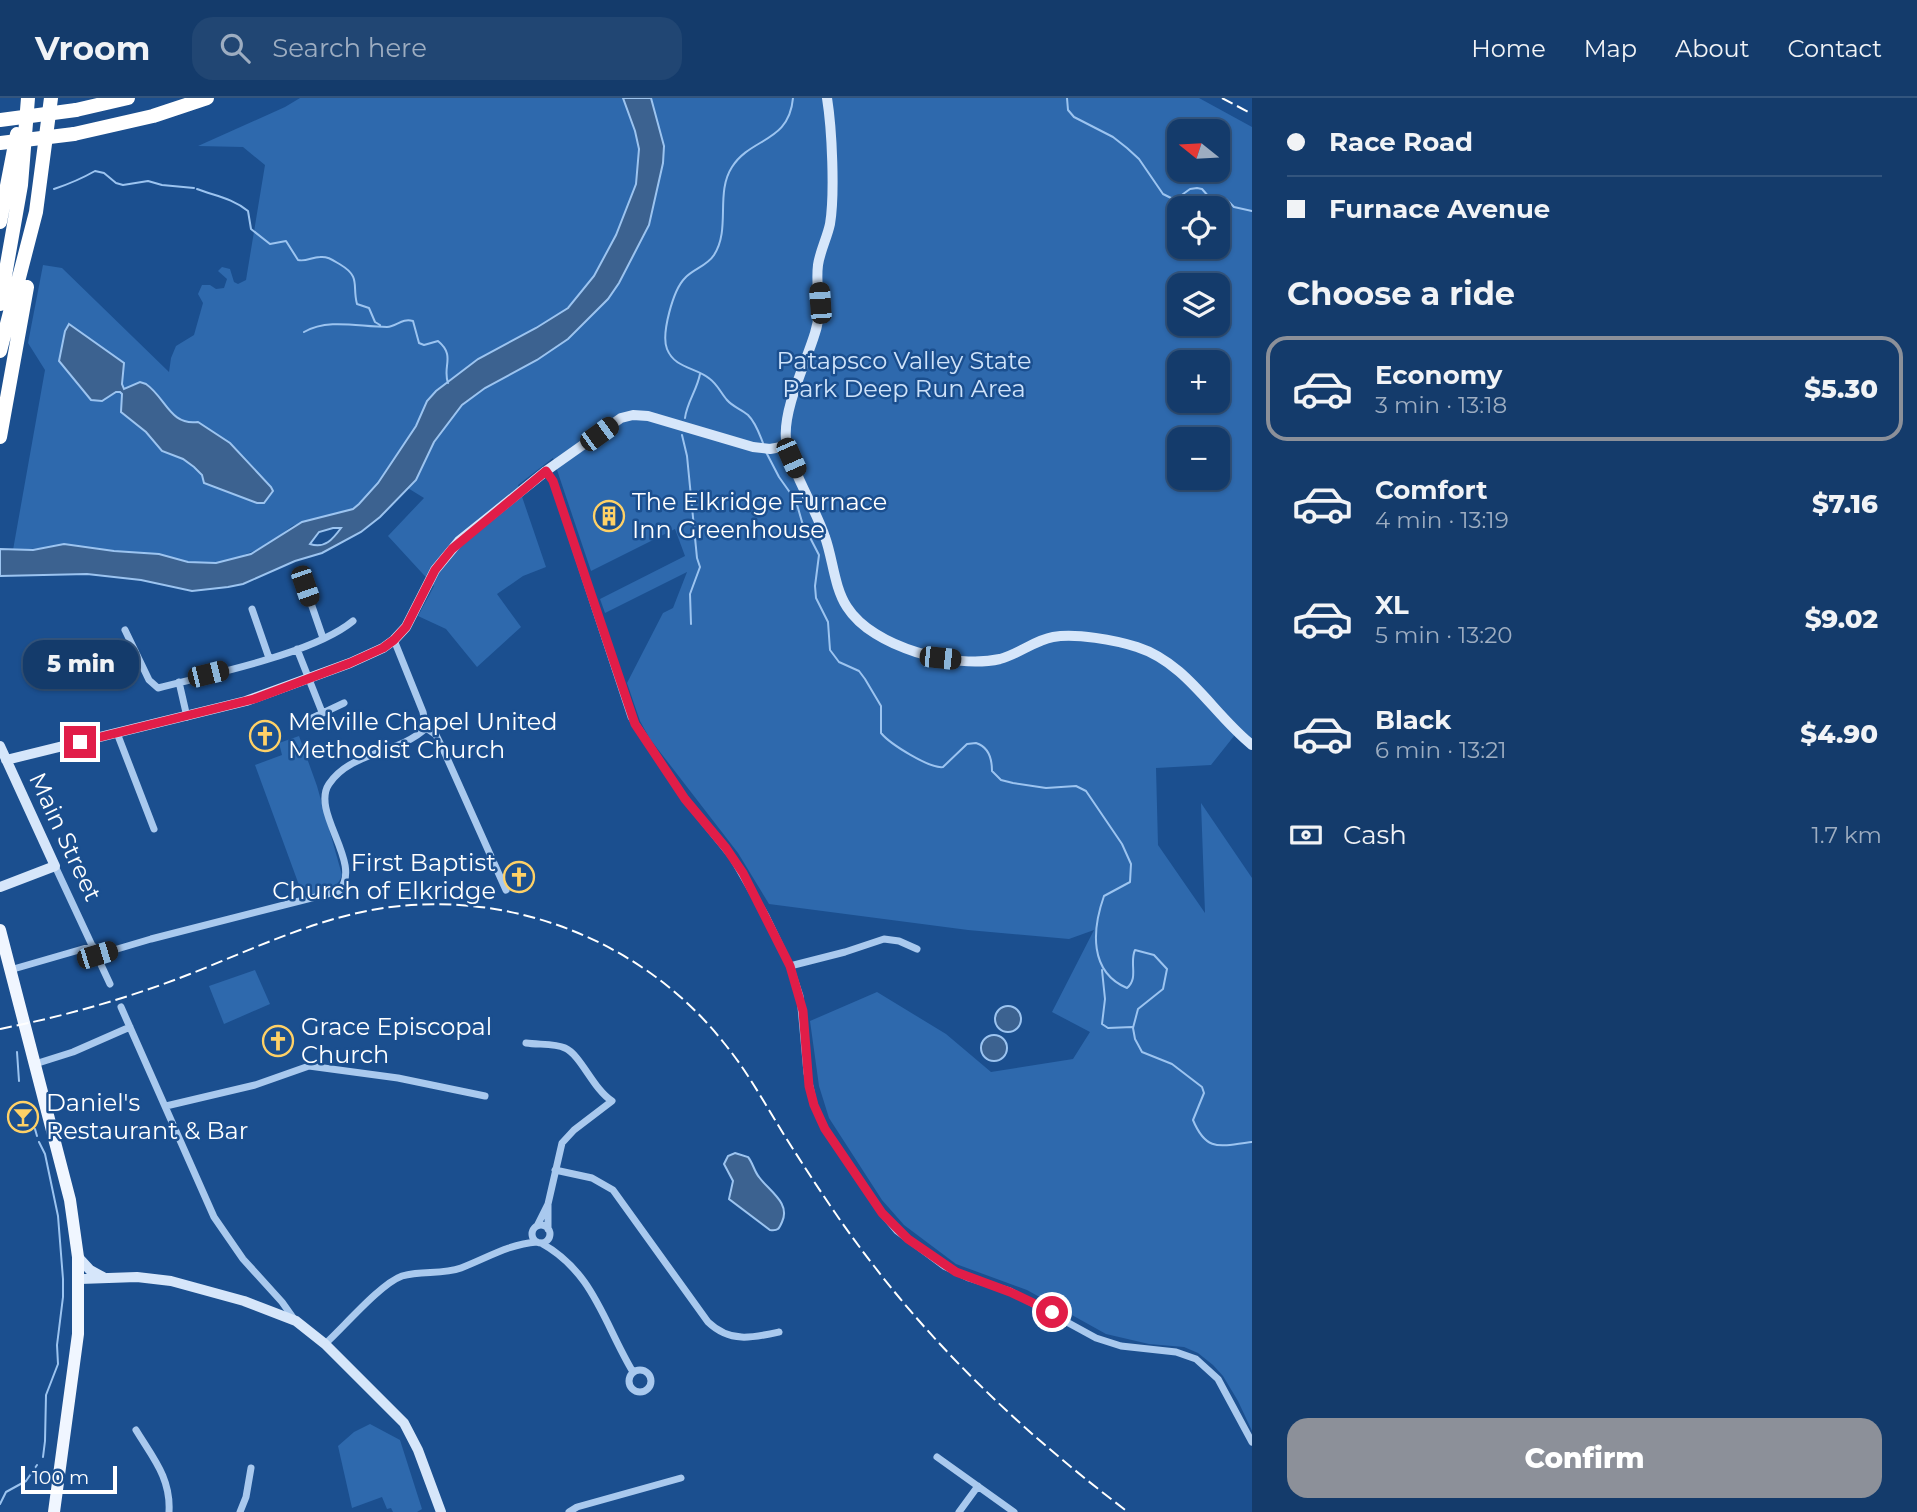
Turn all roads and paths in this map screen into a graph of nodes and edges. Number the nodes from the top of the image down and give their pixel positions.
1 (22, 98) edge
2 (28, 98) edge
3 (51, 98) edge
4 (128, 98) edge
5 (208, 98) edge
6 (827, 98) edge
7 (0, 121) edge
8 (0, 143) edge
9 (36, 212) junction
10 (0, 222) edge
11 (0, 304) edge
12 (0, 351) edge
13 (0, 437) edge
14 (787, 446) junction
15 (546, 471) junction
16 (305, 586) dead end
17 (252, 609) dead end
18 (354, 621) dead end
19 (125, 630) dead end
20 (323, 638) junction
21 (394, 640) junction
22 (297, 649) junction
23 (269, 658) junction
24 (309, 678) junction
25 (179, 682) junction
26 (344, 703) dead end
27 (322, 712) junction
28 (187, 717) junction
29 (306, 721) dead end
30 (426, 728) junction
31 (117, 733) junction
32 (1252, 745) edge
33 (0, 746) edge
34 (6, 760) junction
35 (154, 829) dead end
36 (55, 866) junction
37 (0, 887) edge
38 (506, 890) dead end
39 (0, 930) edge
40 (93, 946) junction
41 (917, 949) dead end
42 (97, 955) junction
43 (790, 966) junction
44 (10, 970) junction
45 (110, 984) dead end
46 (121, 1007) dead end
47 (130, 1027) junction
48 (526, 1043) dead end
49 (35, 1064) junction
50 (485, 1096) dead end
51 (166, 1106) junction
52 (555, 1170) junction
53 (548, 1204) junction
54 (535, 1228) junction
55 (549, 1230) junction
56 (539, 1242) junction
57 (514, 1245) junction
58 (560, 1254) junction
59 (78, 1257) junction
60 (103, 1277) junction
61 (80, 1279) junction
62 (296, 1321) junction
63 (779, 1332) dead end
64 (325, 1344) junction
65 (633, 1372) dead end
66 (136, 1430) dead end
67 (1252, 1442) edge
68 (937, 1457) dead end
69 (251, 1468) dead end
70 (681, 1478) dead end
71 (978, 1486) junction
72 (54, 1512) edge
73 (169, 1512) edge
74 (240, 1512) edge
75 (441, 1512) edge
76 (569, 1512) edge
77 (959, 1512) edge
78 (1014, 1512) edge

1 - 10 highway
2 - 11 highway
3 - 9 highway
4 - 7 highway, bridge
5 - 8 highway, bridge
6 - 14 street
9 - 12 highway
9 - 13 highway
14 - 15 street
14 - 32 street
15 - 21 street
15 - 43 street
16 - 20 street
17 - 23 street
18 - 20 street
19 - 25 street
20 - 22 street
21 - 24 street
21 - 30 street
22 - 23 street
22 - 24 street
23 - 25 street
24 - 27 street
24 - 28 street
25 - 28 street
26 - 27 street
27 - 29 street
28 - 31 street
30 - 38 street
30 - 42 street
31 - 34 street
31 - 35 street
33 - 34 street, Main Street
34 - 36 street, Main Street
36 - 37 street
36 - 40 street, Main Street
39 - 44 main road
40 - 42 street, Main Street
40 - 44 street
41 - 43 street
42 - 45 street, Main Street
43 - 67 street
44 - 49 main road
46 - 47 street
47 - 49 street
47 - 51 street
48 - 52 street
49 - 59 main road
50 - 51 street
51 - 62 street
52 - 53 street
52 - 63 street
53 - 54 street
53 - 55 street
54 - 55 street
54 - 56 street
54 - 57 street
55 - 56 street
55 - 58 street
56 - 57 street
56 - 58 street
57 - 64 street
58 - 65 street
59 - 60 street
59 - 61 main road
60 - 61 street
60 - 62 street
61 - 72 main road
62 - 64 street
64 - 75 street
66 - 73 street
68 - 71 street
69 - 74 street
70 - 76 street
71 - 77 street
71 - 78 street

